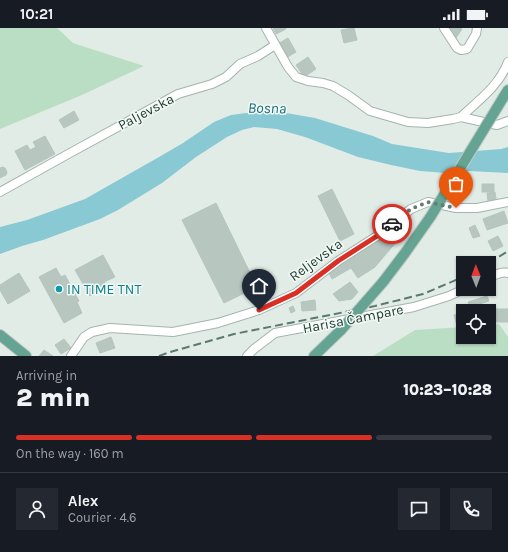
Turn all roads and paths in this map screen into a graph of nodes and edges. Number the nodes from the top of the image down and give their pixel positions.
1 (266, 28) edge
2 (444, 28) edge
3 (477, 28) edge
4 (275, 45) junction
5 (508, 62) edge
6 (506, 94) edge
7 (461, 117) junction
8 (508, 121) edge
9 (0, 192) edge
10 (508, 202) edge
11 (508, 273) edge
12 (496, 275) edge
13 (456, 293) edge
14 (0, 335) edge
15 (26, 356) edge
16 (71, 356) edge
17 (247, 356) edge
18 (314, 356) edge

1 - 4 street
2 - 3 street
4 - 7 street
4 - 9 street, Paljevska
5 - 7 street
6 - 18 main road, bridge
7 - 8 street
10 - 16 street, Reljevska
11 - 12 street
13 - 17 street, Harisa Čampare
14 - 15 main road

